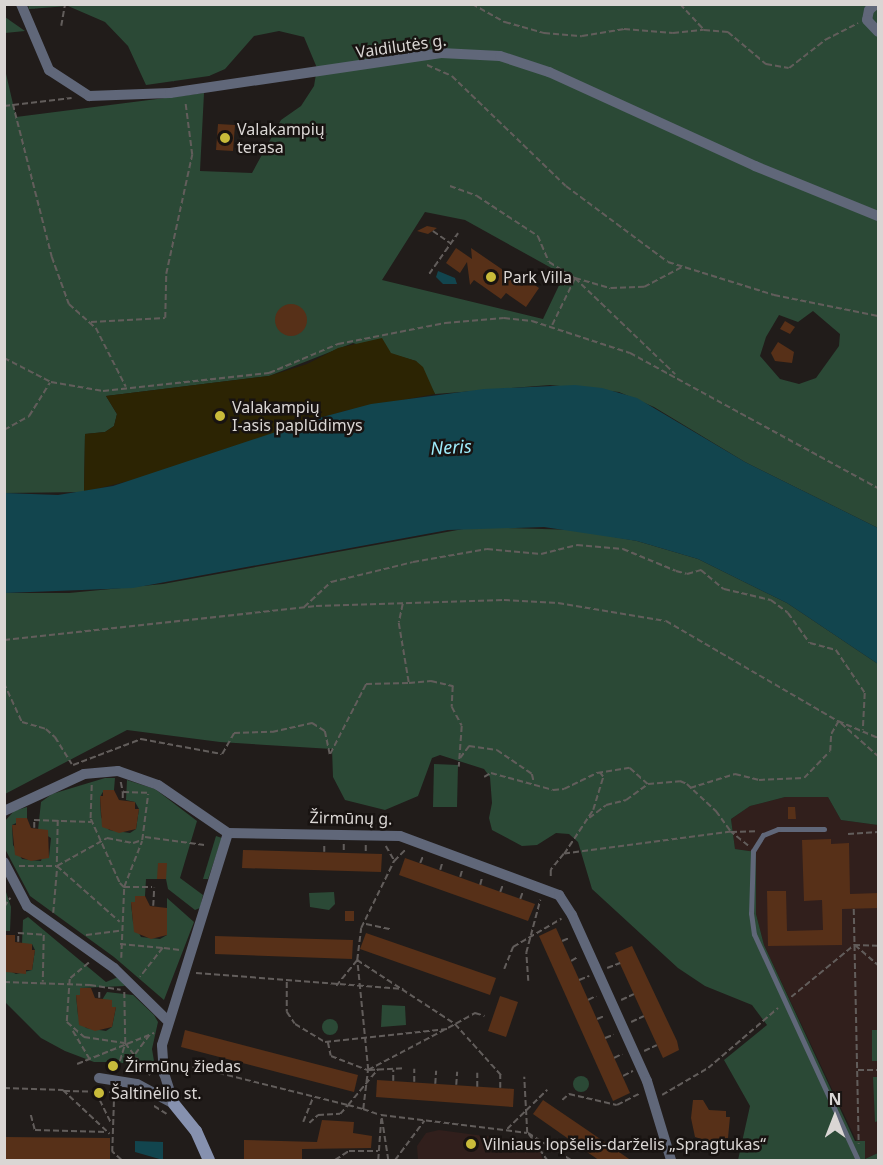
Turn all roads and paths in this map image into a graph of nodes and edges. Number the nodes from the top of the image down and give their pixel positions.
1 (21, 4) edge
2 (65, 4) edge
3 (472, 4) edge
4 (680, 4) edge
5 (876, 4) edge
6 (868, 19) junction
7 (61, 26) dead end
8 (704, 30) junction
9 (879, 32) edge
10 (425, 64) dead end
11 (183, 91) junction
12 (89, 96) junction
13 (13, 104) junction
14 (4, 106) edge
15 (450, 186) dead end
16 (879, 216) edge
17 (433, 231) dead end
18 (458, 233) dead end
19 (450, 243) junction
20 (683, 267) junction
21 (429, 274) dead end
22 (575, 278) junction
23 (879, 316) edge
24 (89, 322) junction
25 (551, 327) junction
26 (4, 358) edge
27 (677, 376) junction
28 (51, 382) junction
29 (127, 389) junction
30 (4, 430) edge
31 (879, 488) edge
32 (404, 603) junction
33 (303, 607) junction
34 (4, 640) edge
35 (4, 683) edge
36 (409, 683) junction
37 (838, 721) junction
38 (863, 732) junction
39 (879, 738) edge
40 (879, 756) edge
41 (460, 759) junction
42 (73, 765) junction
43 (459, 767) dead end
44 (118, 771) junction
45 (600, 772) junction
46 (88, 773) junction
47 (484, 777) dead end
48 (535, 783) junction
49 (648, 784) junction
50 (690, 788) junction
51 (164, 789) junction
52 (123, 792) junction
53 (148, 793) junction
54 (123, 800) dead end
55 (4, 811) edge
56 (58, 820) junction
57 (586, 820) junction
58 (92, 822) junction
59 (34, 828) dead end
60 (824, 829) dead end
61 (760, 830) dead end
62 (731, 832) junction
63 (879, 832) edge
64 (228, 833) junction
65 (380, 834) junction
66 (848, 834) dead end
67 (143, 838) junction
68 (413, 839) junction
69 (99, 843) junction
70 (204, 845) dead end
71 (753, 850) junction
72 (564, 854) junction
73 (394, 861) junction
74 (5, 864) edge
75 (57, 866) junction
76 (15, 887) junction
77 (124, 887) junction
78 (547, 888) junction
79 (153, 906) dead end
80 (4, 907) edge
81 (854, 909) dead end
82 (574, 919) junction
83 (121, 923) junction
84 (365, 923) junction
85 (52, 925) junction
86 (390, 929) dead end
87 (120, 931) junction
88 (531, 934) junction
89 (44, 935) junction
90 (67, 937) junction
91 (18, 942) dead end
92 (119, 944) junction
93 (854, 945) junction
94 (879, 946) edge
95 (163, 948) junction
96 (190, 951) junction
97 (97, 957) junction
98 (357, 960) junction
99 (620, 963) dead end
100 (879, 965) edge
101 (504, 969) dead end
102 (118, 972) junction
103 (598, 972) junction
104 (183, 973) junction
105 (528, 981) dead end
106 (4, 982) edge
107 (287, 982) junction
108 (43, 983) junction
109 (69, 984) junction
110 (132, 986) junction
111 (335, 986) junction
112 (99, 988) junction
113 (360, 988) junction
114 (403, 988) junction
115 (634, 994) dead end
116 (99, 998) dead end
117 (785, 1001) junction
118 (612, 1004) junction
119 (485, 1016) dead end
120 (644, 1016) dead end
121 (166, 1024) junction
122 (455, 1024) junction
123 (622, 1026) junction
124 (447, 1029) junction
125 (72, 1030) junction
126 (151, 1034) junction
127 (364, 1036) junction
128 (328, 1042) junction
129 (125, 1043) junction
130 (657, 1045) dead end
131 (134, 1055) junction
132 (636, 1055) junction
133 (90, 1059) junction
134 (170, 1061) dead end
135 (77, 1064) dead end
136 (404, 1068) dead end
137 (378, 1069) junction
138 (393, 1069) junction
139 (414, 1069) dead end
140 (368, 1070) junction
141 (858, 1070) junction
142 (879, 1070) edge
143 (436, 1071) dead end
144 (457, 1072) dead end
145 (477, 1073) dead end
146 (150, 1075) dead end
147 (524, 1077) dead end
148 (99, 1078) dead end
149 (114, 1080) junction
150 (393, 1081) dead end
151 (414, 1082) dead end
152 (366, 1083) junction
153 (435, 1084) dead end
154 (456, 1085) dead end
155 (477, 1086) dead end
156 (500, 1088) dead end
157 (650, 1088) junction
158 (4, 1089) edge
159 (63, 1090) junction
160 (547, 1090) dead end
161 (96, 1091) junction
162 (114, 1092) junction
163 (313, 1096) junction
164 (562, 1100) dead end
165 (654, 1100) junction
166 (348, 1105) junction
167 (171, 1109) junction
168 (363, 1109) junction
169 (526, 1111) junction
170 (31, 1115) dead end
171 (381, 1115) junction
172 (425, 1120) junction
173 (303, 1122) dead end
174 (309, 1123) dead end
175 (112, 1124) junction
176 (859, 1127) dead end
177 (507, 1129) junction
178 (108, 1132) junction
179 (527, 1132) junction
180 (111, 1135) junction
181 (379, 1151) junction
182 (121, 1161) edge
183 (209, 1161) edge
184 (335, 1161) edge
185 (378, 1161) edge
186 (388, 1161) edge
187 (394, 1161) edge
188 (547, 1161) edge
189 (571, 1161) edge
190 (671, 1161) edge
191 (858, 1161) edge

1 - 12 street
2 - 7 path
3 - 8 path
4 - 8 path
5 - 6 street
6 - 8 path
6 - 9 street
10 - 20 path
11 - 12 street, Vaidilutės g.
11 - 16 street, Vaidilutės g.
11 - 24 path
12 - 13 path
13 - 14 path
13 - 24 path
15 - 22 path
17 - 19 path
18 - 19 path
19 - 21 path
20 - 22 path
20 - 23 path
22 - 25 path
22 - 27 path
24 - 29 path
25 - 27 path
25 - 29 path
26 - 28 path
27 - 31 path
28 - 29 path
28 - 30 path
32 - 33 path
32 - 36 path
32 - 37 path
33 - 34 path
33 - 38 path
35 - 42 path
36 - 41 path
36 - 42 path
37 - 38 path
37 - 40 path
37 - 50 path
38 - 39 path
41 - 43 path
41 - 48 path
42 - 46 path
44 - 46 street
44 - 51 street
44 - 52 path
45 - 48 path
45 - 49 path
45 - 57 path
46 - 55 street
46 - 58 path
47 - 48 path
49 - 50 path
49 - 57 path
50 - 62 path
51 - 53 path
51 - 64 street
52 - 53 path
52 - 54 path
53 - 67 path
56 - 58 path
56 - 59 path
56 - 75 path
57 - 72 path
58 - 69 path
60 - 71 lane
61 - 62 path
62 - 71 path
62 - 72 path
63 - 66 path
64 - 65 street, Žirmūnų g.
64 - 96 street
65 - 68 street, Žirmūnų g.
65 - 73 path
67 - 69 path
67 - 70 path
67 - 77 path
68 - 73 path
68 - 78 street, Žirmūnų g.
69 - 75 path
69 - 77 path
71 - 117 lane
72 - 78 path
73 - 84 path
74 - 75 path
74 - 76 street
75 - 83 path
75 - 85 path
76 - 80 path
76 - 85 street
77 - 79 path
77 - 83 path
78 - 82 street, Žirmūnų g.
78 - 88 path
81 - 93 path
82 - 88 path
82 - 103 street, Žirmūnų g.
83 - 87 path
84 - 86 path
84 - 98 path
85 - 89 path
85 - 90 street
87 - 90 path
87 - 92 path
88 - 101 path
88 - 105 path
89 - 91 path
89 - 108 path
90 - 97 street
92 - 95 path
92 - 102 path
93 - 94 path
93 - 100 path
93 - 117 path
93 - 141 path
95 - 96 path
95 - 110 path
96 - 104 street
97 - 102 street
97 - 109 path
98 - 111 path
98 - 113 path
98 - 114 path
99 - 103 path
102 - 110 street
103 - 118 street, Žirmūnų g.
104 - 107 path
104 - 121 street
106 - 108 path
107 - 111 path
107 - 128 path
108 - 109 path
109 - 112 path
109 - 125 path
110 - 121 street
111 - 113 path
112 - 116 path
112 - 129 path
113 - 114 path
113 - 127 path
114 - 122 path
115 - 118 path
117 - 165 path
117 - 191 lane
118 - 123 street, Žirmūnų g.
119 - 122 path
120 - 123 path
121 - 126 path
121 - 167 street
122 - 124 path
122 - 156 path
123 - 132 street, Žirmūnų g.
124 - 127 path
124 - 140 path
125 - 129 path
125 - 133 path
126 - 129 path
126 - 131 path
127 - 128 path
127 - 140 path
128 - 140 path
129 - 131 path
129 - 133 path
129 - 149 path
130 - 132 path
131 - 146 path
132 - 157 street, Žirmūnų g.
133 - 135 path
134 - 163 path
136 - 138 path
137 - 138 path
137 - 140 path
137 - 152 path
138 - 150 path
139 - 151 path
140 - 152 path
141 - 142 path
141 - 176 path
143 - 153 path
144 - 154 path
145 - 155 path
147 - 169 path
148 - 149 street
149 - 167 street
152 - 166 path
152 - 168 path
157 - 164 path
157 - 165 street, Žirmūnų g.
158 - 159 path
159 - 161 path
159 - 178 path
160 - 169 path
161 - 162 path
161 - 175 path
162 - 167 path
162 - 175 path
163 - 166 path
163 - 173 path
165 - 190 street, Žirmūnų g.
166 - 168 path
166 - 174 path
167 - 183 main road
168 - 171 path
169 - 177 path
169 - 179 path
170 - 178 path
171 - 172 path
171 - 181 path
171 - 186 path
172 - 177 path
172 - 187 path
175 - 180 path
177 - 179 path
178 - 180 path
179 - 188 path
179 - 189 path
180 - 182 path
181 - 184 path
181 - 185 path

